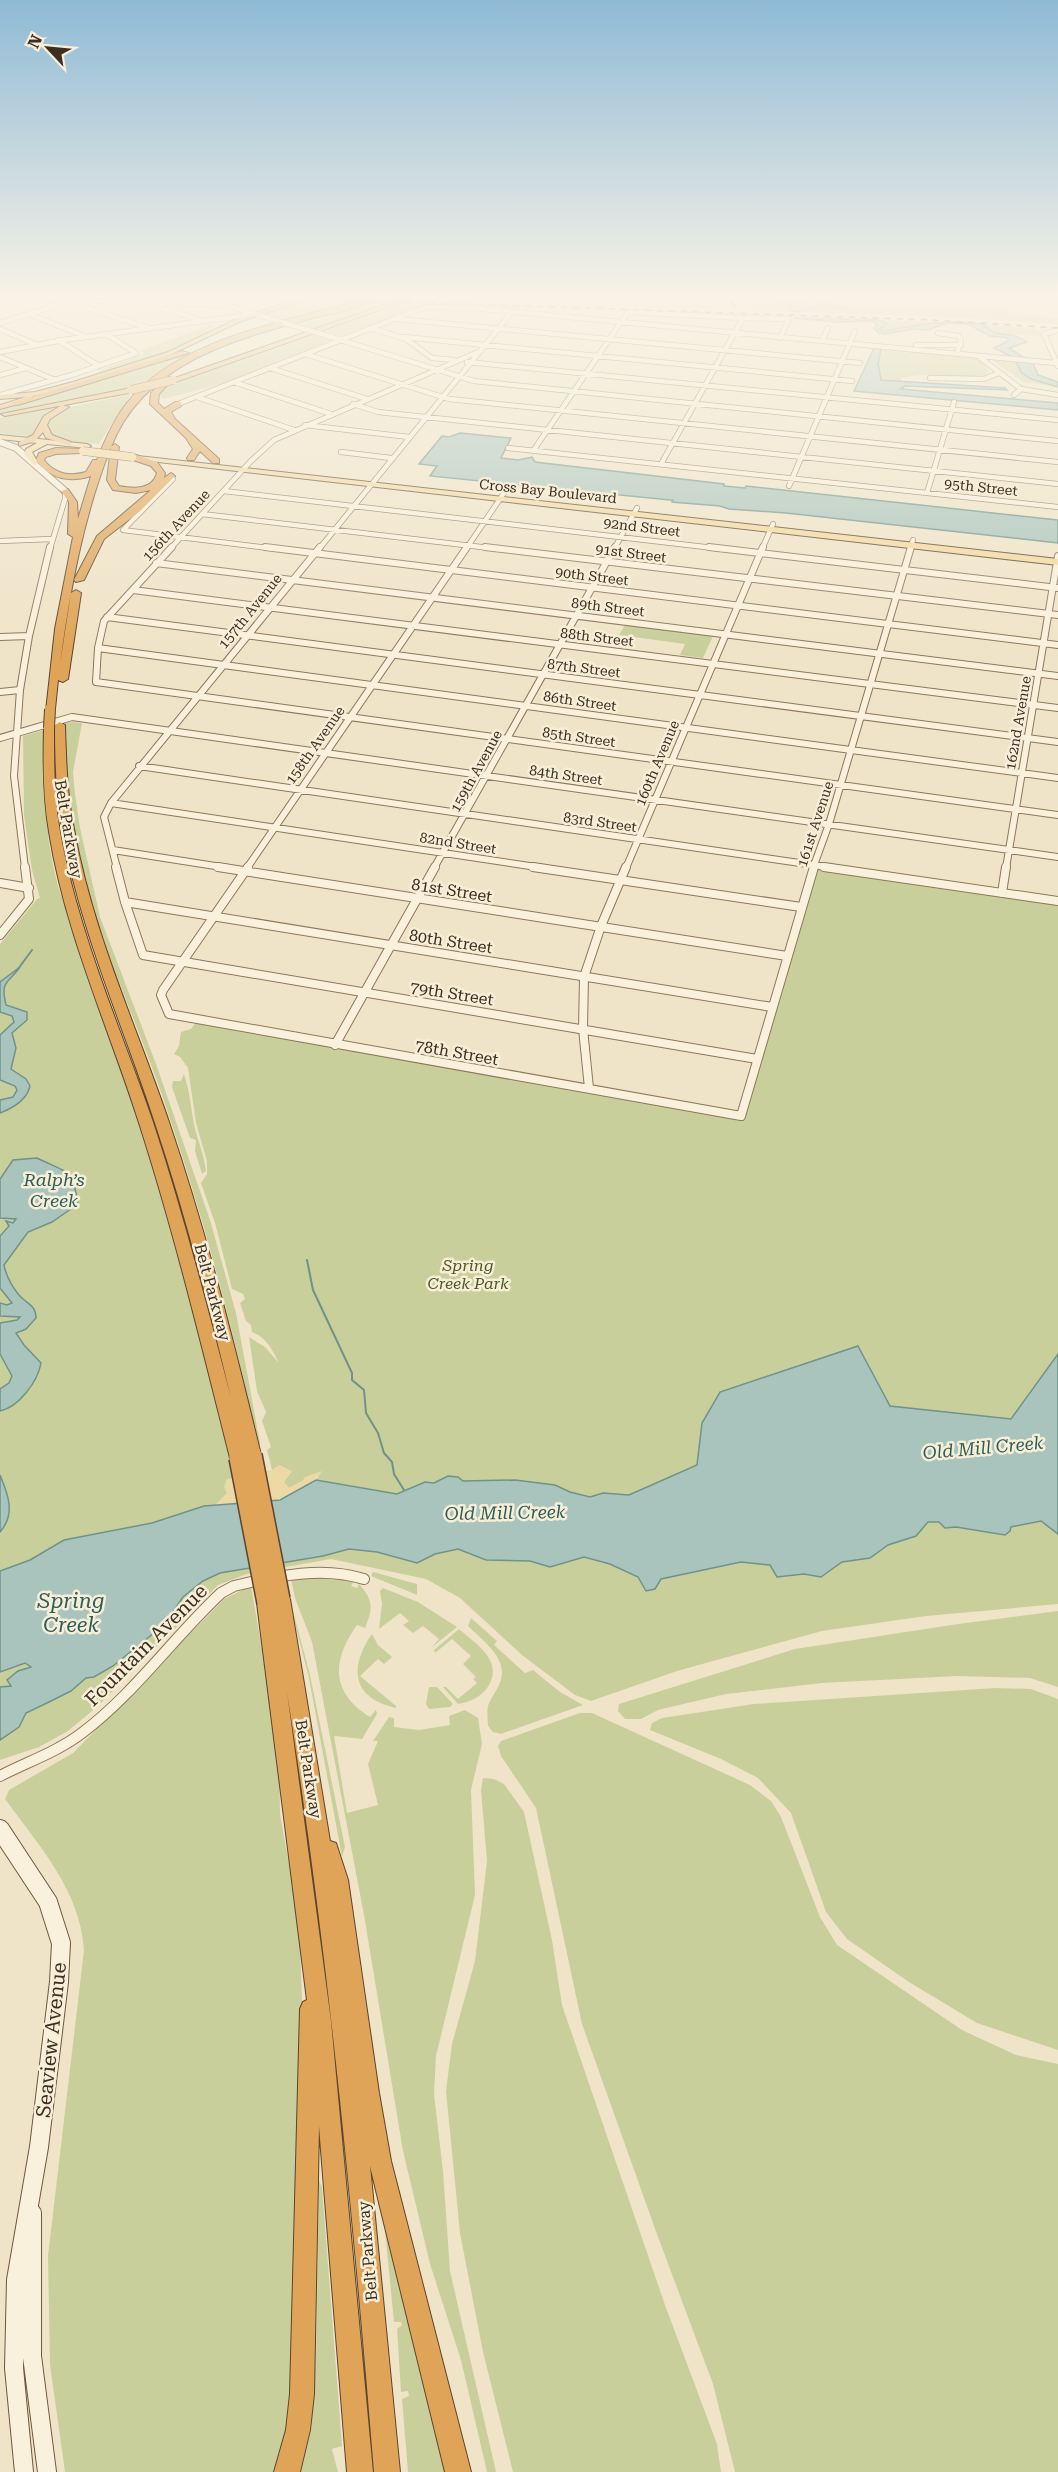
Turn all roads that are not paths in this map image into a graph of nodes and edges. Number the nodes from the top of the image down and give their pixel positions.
1 (51, 414) edge
2 (125, 414) edge
3 (131, 414) edge
4 (165, 414) edge
5 (169, 414) edge
6 (248, 414) edge
7 (331, 414) edge
8 (400, 414) edge
9 (427, 414) edge
10 (559, 414) edge
11 (595, 414) edge
12 (689, 414) edge
13 (802, 414) edge
14 (951, 414) edge
15 (998, 414) edge
16 (819, 416) junction
17 (425, 417) junction
18 (171, 419) junction
19 (1058, 420) edge
20 (684, 423) junction
21 (305, 425) junction
22 (44, 426) junction
23 (946, 429) junction
24 (294, 430) junction
25 (547, 430) junction
26 (810, 436) junction
27 (0, 437) edge
28 (409, 437) junction
29 (190, 438) junction
30 (1058, 441) edge
31 (0, 442) edge
32 (34, 443) junction
33 (68, 444) junction
34 (673, 444) junction
35 (111, 445) junction
36 (508, 448) dead end
37 (83, 449) junction
38 (940, 450) junction
39 (533, 451) junction
40 (341, 452) dead end
41 (133, 455) junction
42 (802, 457) junction
43 (391, 458) junction
44 (189, 460) junction
45 (216, 461) junction
46 (1058, 462) edge
47 (34, 463) junction
48 (661, 465) junction
49 (246, 467) junction
50 (934, 471) junction
51 (171, 476) junction
52 (792, 479) junction
53 (372, 481) junction
54 (1058, 484) edge
55 (789, 486) dead end
56 (65, 491) junction
57 (224, 491) junction
58 (927, 493) junction
59 (502, 496) junction
60 (352, 506) junction
61 (1058, 507) edge
62 (635, 511) junction
63 (202, 514) junction
64 (93, 519) dead end
65 (485, 521) junction
66 (772, 526) junction
67 (332, 529) junction
68 (621, 537) junction
69 (178, 538) junction
70 (52, 539) junction
71 (0, 541) edge
72 (88, 541) dead end
73 (912, 542) junction
74 (468, 545) junction
75 (760, 553) junction
76 (312, 554) junction
77 (1058, 559) edge
78 (607, 562) junction
79 (156, 563) junction
80 (71, 570) junction
81 (904, 570) junction
82 (450, 571) junction
83 (749, 579) junction
84 (79, 580) junction
85 (291, 580) junction
86 (1055, 587) edge
87 (592, 588) junction
88 (133, 590) junction
89 (897, 596) junction
90 (432, 597) junction
91 (738, 606) junction
92 (269, 607) junction
93 (1048, 614) junction
94 (1058, 615) edge
95 (577, 616) junction
96 (107, 617) junction
97 (888, 624) junction
98 (413, 625) junction
99 (726, 634) junction
100 (246, 635) junction
101 (29, 636) junction
102 (0, 637) edge
103 (1044, 643) junction
104 (561, 644) junction
105 (1058, 645) edge
106 (98, 648) junction
107 (879, 653) junction
108 (393, 655) junction
109 (713, 664) junction
110 (221, 665) junction
111 (1038, 673) junction
112 (544, 674) junction
113 (1058, 676) edge
114 (870, 684) junction
115 (372, 685) junction
116 (20, 690) junction
117 (0, 692) edge
118 (700, 695) junction
119 (196, 696) junction
120 (1033, 705) junction
121 (526, 706) junction
122 (55, 707) junction
123 (1058, 708) edge
124 (861, 716) junction
125 (349, 717) junction
126 (55, 727) junction
127 (686, 728) junction
128 (169, 730) junction
129 (17, 733) junction
130 (0, 738) edge
131 (1028, 738) junction
132 (507, 739) junction
133 (1058, 742) edge
134 (851, 750) junction
135 (325, 753) junction
136 (671, 762) junction
137 (139, 766) junction
138 (1022, 773) junction
139 (487, 776) junction
140 (1058, 778) edge
141 (840, 785) junction
142 (299, 790) junction
143 (655, 800) junction
144 (111, 803) junction
145 (1016, 810) junction
146 (466, 814) junction
147 (1058, 816) edge
148 (829, 824) junction
149 (274, 827) junction
150 (638, 839) junction
151 (113, 850) junction
152 (1009, 850) junction
153 (444, 853) junction
154 (1058, 857) edge
155 (816, 866) junction
156 (244, 870) junction
157 (621, 880) junction
158 (0, 883) edge
159 (29, 888) junction
160 (1002, 893) junction
161 (419, 898) junction
162 (1058, 901) edge
163 (125, 902) junction
164 (801, 907) junction
165 (212, 916) junction
166 (601, 926) junction
167 (1, 932) edge
168 (393, 946) junction
169 (787, 956) junction
170 (182, 961) junction
171 (584, 976) junction
172 (365, 992) junction
173 (772, 1007) junction
174 (169, 1014) joint
175 (583, 1029) junction
176 (335, 1045) junction
177 (757, 1059) junction
178 (589, 1088) junction
179 (741, 1116) joint
180 (246, 1456) junction
181 (364, 1579) dead end
182 (273, 1601) junction
183 (0, 1776) edge
184 (313, 1790) junction
185 (0, 1829) edge
186 (313, 1961) junction
187 (32, 2193) junction
188 (24, 2472) edge
189 (47, 2472) edge
190 (287, 2472) edge
191 (360, 2472) edge
192 (387, 2472) edge
193 (458, 2472) edge

1 - 22 highway
2 - 35 highway, Belt Parkway
3 - 35 highway, Belt Parkway
4 - 18 highway
5 - 18 highway
6 - 24 street
7 - 21 street, 156th Avenue
8 - 17 street
9 - 17 street, 157th Avenue
10 - 25 street
11 - 20 street
12 - 20 street
13 - 16 street
14 - 23 street
15 - 19 street
16 - 23 street
16 - 26 street
17 - 25 street
17 - 28 street, 157th Avenue
18 - 29 highway
20 - 26 street
20 - 34 street
21 - 24 street, 156th Avenue
21 - 28 street
22 - 32 highway
22 - 33 highway
23 - 30 street
23 - 38 street
24 - 49 street, 156th Avenue
25 - 34 street
25 - 39 street
26 - 38 street
26 - 42 street
27 - 32 main road, Cross Bay Boulevard
28 - 43 street, 157th Avenue
29 - 44 highway
29 - 45 highway
31 - 32 main road, Cross Bay Boulevard
31 - 47 street
32 - 33 main road, Cross Bay Boulevard
32 - 37 main road, Cross Bay Boulevard
32 - 47 main road
33 - 37 main road, Cross Bay Boulevard
34 - 42 street
34 - 48 street
35 - 37 highway
35 - 41 highway
35 - 64 highway, Belt Parkway
35 - 80 highway, Belt Parkway
36 - 39 street, 95th Street
37 - 41 main road, Cross Bay Boulevard, bridge
38 - 46 street
38 - 50 street
39 - 48 street, 95th Street
40 - 43 street
41 - 44 main road, Cross Bay Boulevard
42 - 50 street
42 - 52 street
43 - 53 street, 157th Avenue
44 - 45 main road, Cross Bay Boulevard
44 - 49 main road, Cross Bay Boulevard
44 - 51 main road
45 - 49 main road, Cross Bay Boulevard
47 - 56 street
48 - 52 street, 95th Street
49 - 53 main road, Cross Bay Boulevard
49 - 53 main road, Cross Bay Boulevard
49 - 57 street, 156th Avenue
50 - 54 street
50 - 58 street
51 - 69 street, 90th Street
51 - 84 highway
52 - 55 street
52 - 58 street, 95th Street
53 - 59 main road, Cross Bay Boulevard
53 - 60 street, 157th Avenue
56 - 70 street
56 - 80 highway
57 - 60 street, 92nd Street
57 - 63 street, 156th Avenue
58 - 61 street, 95th Street
59 - 62 main road, Cross Bay Boulevard
59 - 65 street, 158th Avenue
60 - 65 street, 92nd Street
60 - 67 street, 157th Avenue
62 - 66 main road, Cross Bay Boulevard
62 - 68 street, 159th Avenue
63 - 67 street, 91st Street
63 - 69 street, 156th Avenue
65 - 68 street, 92nd Street
65 - 74 street, 158th Avenue
66 - 73 main road, Cross Bay Boulevard
66 - 75 street, 160th Avenue
67 - 74 street, 91st Street
67 - 76 street, 157th Avenue
68 - 75 street, 92nd Street
68 - 78 street, 159th Avenue
69 - 76 street, 90th Street
69 - 79 street, 156th Avenue
70 - 71 street
70 - 101 street
72 - 84 highway, Belt Parkway
73 - 77 main road, Cross Bay Boulevard
73 - 81 street, 161st Avenue
74 - 78 street, 91st Street
74 - 82 street, 158th Avenue
75 - 81 street, 92nd Street
75 - 83 street, 160th Avenue
76 - 82 street, 90th Street
76 - 85 street, 157th Avenue
77 - 86 street, 162nd Avenue
78 - 83 street, 91st Street
78 - 87 street, 159th Avenue
79 - 85 street, 89th Street
79 - 88 street, 156th Avenue
80 - 122 highway, Belt Parkway
81 - 86 street, 92nd Street
81 - 89 street, 161st Avenue
82 - 87 street, 90th Street
82 - 90 street, 158th Avenue
83 - 89 street, 91st Street
83 - 91 street, 160th Avenue
84 - 122 highway, Belt Parkway
85 - 90 street, 89th Street
85 - 92 street, 157th Avenue
86 - 93 street, 162nd Avenue
87 - 91 street, 90th Street
87 - 95 street, 159th Avenue
88 - 92 street, 88th Street
88 - 96 street, 156th Avenue
89 - 93 street, 91st Street
89 - 97 street, 161st Avenue
90 - 95 street, 89th Street
90 - 98 street, 158th Avenue
91 - 97 street, 90th Street
91 - 99 street, 160th Avenue
92 - 98 street, 88th Street
92 - 100 street, 157th Avenue
93 - 94 street, 91st Street
93 - 103 street, 162nd Avenue
95 - 99 street, 89th Street
95 - 104 street, 159th Avenue
96 - 100 street, 87th Street
96 - 106 street, 156th Avenue
97 - 103 street, 90th Street
97 - 107 street, 161st Avenue
98 - 104 street, 88th Street
98 - 108 street, 158th Avenue
99 - 107 street, 89th Street
99 - 109 street, 160th Avenue
100 - 108 street, 87th Street
100 - 110 street, 157th Avenue
101 - 102 street
101 - 116 street
103 - 105 street, 90th Street
103 - 111 street, 162nd Avenue
104 - 109 street, 88th Street
104 - 112 street, 159th Avenue
106 - 110 street, 86th Street
106 - 119 street, 85th Street
107 - 111 street, 89th Street
107 - 114 street, 161st Avenue
108 - 112 street, 87th Street
108 - 115 street, 158th Avenue
109 - 114 street, 88th Street
109 - 118 street, 160th Avenue
110 - 115 street, 86th Street
110 - 119 street, 157th Avenue
111 - 113 street, 89th Street
111 - 120 street, 162nd Avenue
112 - 118 street, 87th Street
112 - 121 street, 159th Avenue
114 - 120 street, 88th Street
114 - 124 street, 161st Avenue
115 - 121 street, 86th Street
115 - 125 street, 158th Avenue
116 - 117 street
116 - 129 street
118 - 124 street, 87th Street
118 - 127 street, 160th Avenue
119 - 125 street, 85th Street
119 - 128 street, 157th Avenue
120 - 123 street, 88th Street
120 - 131 street, 162nd Avenue
121 - 127 street, 86th Street
121 - 132 street, 159th Avenue
122 - 126 highway, Belt Parkway, bridge
124 - 131 street, 87th Street
124 - 134 street, 161st Avenue
125 - 132 street, 85th Street
125 - 135 street, 158th Avenue
126 - 180 highway, Belt Parkway
126 - 180 highway, Belt Parkway
127 - 134 street, 86th Street
127 - 136 street, 160th Avenue
128 - 129 street, 84th Street
128 - 135 street, 84th Street
128 - 137 street, 157th Avenue
129 - 130 street
129 - 159 street
131 - 133 street, 87th Street
131 - 138 street, 162nd Avenue
132 - 136 street, 85th Street
132 - 139 street, 159th Avenue
134 - 138 street, 86th Street
134 - 141 street, 161st Avenue
135 - 139 street, 84th Street
135 - 142 street, 158th Avenue
136 - 141 street, 85th Street
136 - 143 street, 160th Avenue
137 - 142 street, 83rd Street
137 - 144 street, 157th Avenue
138 - 140 street, 86th Street
138 - 145 street, 162nd Avenue
139 - 143 street, 84th Street
139 - 146 street, 159th Avenue
141 - 145 street, 85th Street
141 - 148 street, 161st Avenue
142 - 146 street, 83rd Street
142 - 149 street, 158th Avenue
143 - 148 street, 84th Street
143 - 150 street, 160th Avenue
144 - 149 street, 82nd Street
144 - 151 street
145 - 147 street, 85th Street
145 - 152 street, 162nd Avenue
146 - 150 street, 83rd Street
146 - 153 street, 159th Avenue
148 - 152 street, 84th Street
148 - 155 street, 161st Avenue
149 - 153 street, 82nd Street
149 - 156 street, 158th Avenue
150 - 155 street, 83rd Street
150 - 157 street, 160th Avenue
151 - 156 street, 81st Street
151 - 163 street
152 - 154 street, 84th Street
152 - 160 street, 162nd Avenue
153 - 157 street, 82nd Street
153 - 161 street, 159th Avenue
155 - 160 street, 83rd Street
155 - 164 street, 161st Avenue
156 - 161 street, 81st Street
156 - 165 street, 158th Avenue
157 - 164 street, 82nd Street
157 - 166 street, 160th Avenue
158 - 159 street
159 - 167 street
160 - 162 street, 83rd Street
161 - 166 street, 81st Street
161 - 168 street, 159th Avenue
163 - 165 street, 80th Street
163 - 170 street, 79th Street
164 - 169 street, 161st Avenue
165 - 168 street, 80th Street
165 - 170 street, 158th Avenue
166 - 169 street, 81st Street
166 - 171 street, 160th Avenue
168 - 171 street, 80th Street
168 - 172 street, 159th Avenue
169 - 173 street, 161st Avenue
170 - 172 street, 79th Street
170 - 174 street, 158th Avenue
171 - 173 street, 80th Street
171 - 175 street, 160th Avenue
172 - 175 street, 79th Street
172 - 176 street, 159th Avenue
173 - 177 street, 161st Avenue
174 - 176 street, 78th Street
175 - 177 street, 79th Street
175 - 178 street, 160th Avenue
176 - 178 street, 78th Street
177 - 179 street, 161st Avenue
178 - 179 street, 78th Street
180 - 182 highway, Belt Parkway, bridge
181 - 183 street, Fountain Avenue
182 - 184 highway, Belt Parkway
182 - 186 highway, Belt Parkway
184 - 192 highway, Belt Parkway
184 - 193 highway
185 - 187 main road, Seaview Avenue
186 - 190 highway
186 - 191 highway, Belt Parkway
187 - 188 main road, Seaview Avenue
187 - 189 main road, Seaview Avenue

